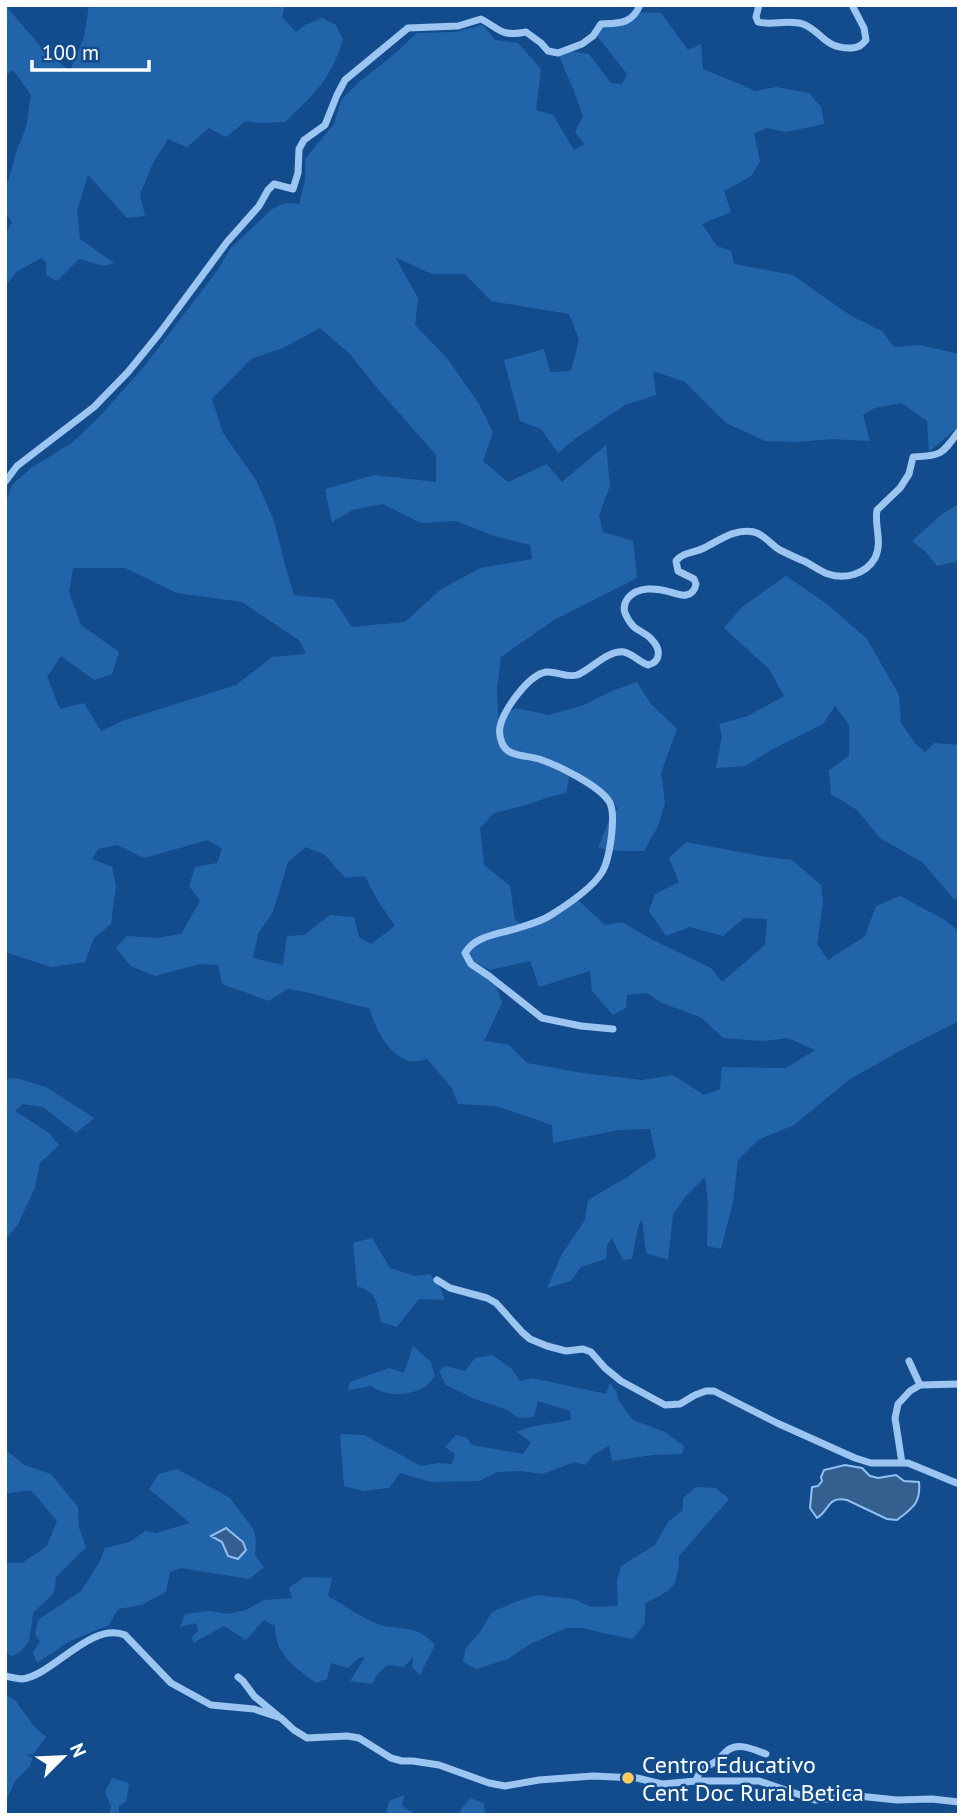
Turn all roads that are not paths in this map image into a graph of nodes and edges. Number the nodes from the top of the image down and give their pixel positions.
1 (640, 5) edge
2 (759, 5) edge
3 (852, 5) edge
4 (959, 431) edge
5 (5, 482) edge
6 (613, 1029) dead end
7 (437, 1280) dead end
8 (909, 1361) dead end
9 (959, 1384) edge
10 (920, 1385) junction
11 (902, 1462) junction
12 (959, 1484) edge
13 (5, 1676) edge
14 (237, 1676) dead end
15 (281, 1718) junction
16 (766, 1754) dead end
17 (696, 1781) junction
18 (959, 1802) edge

1 - 5 street
2 - 3 street
4 - 6 street
7 - 11 street
8 - 10 street
9 - 10 street
10 - 11 street
11 - 12 street
13 - 15 street
14 - 15 street
15 - 17 street
16 - 17 street
17 - 18 street

